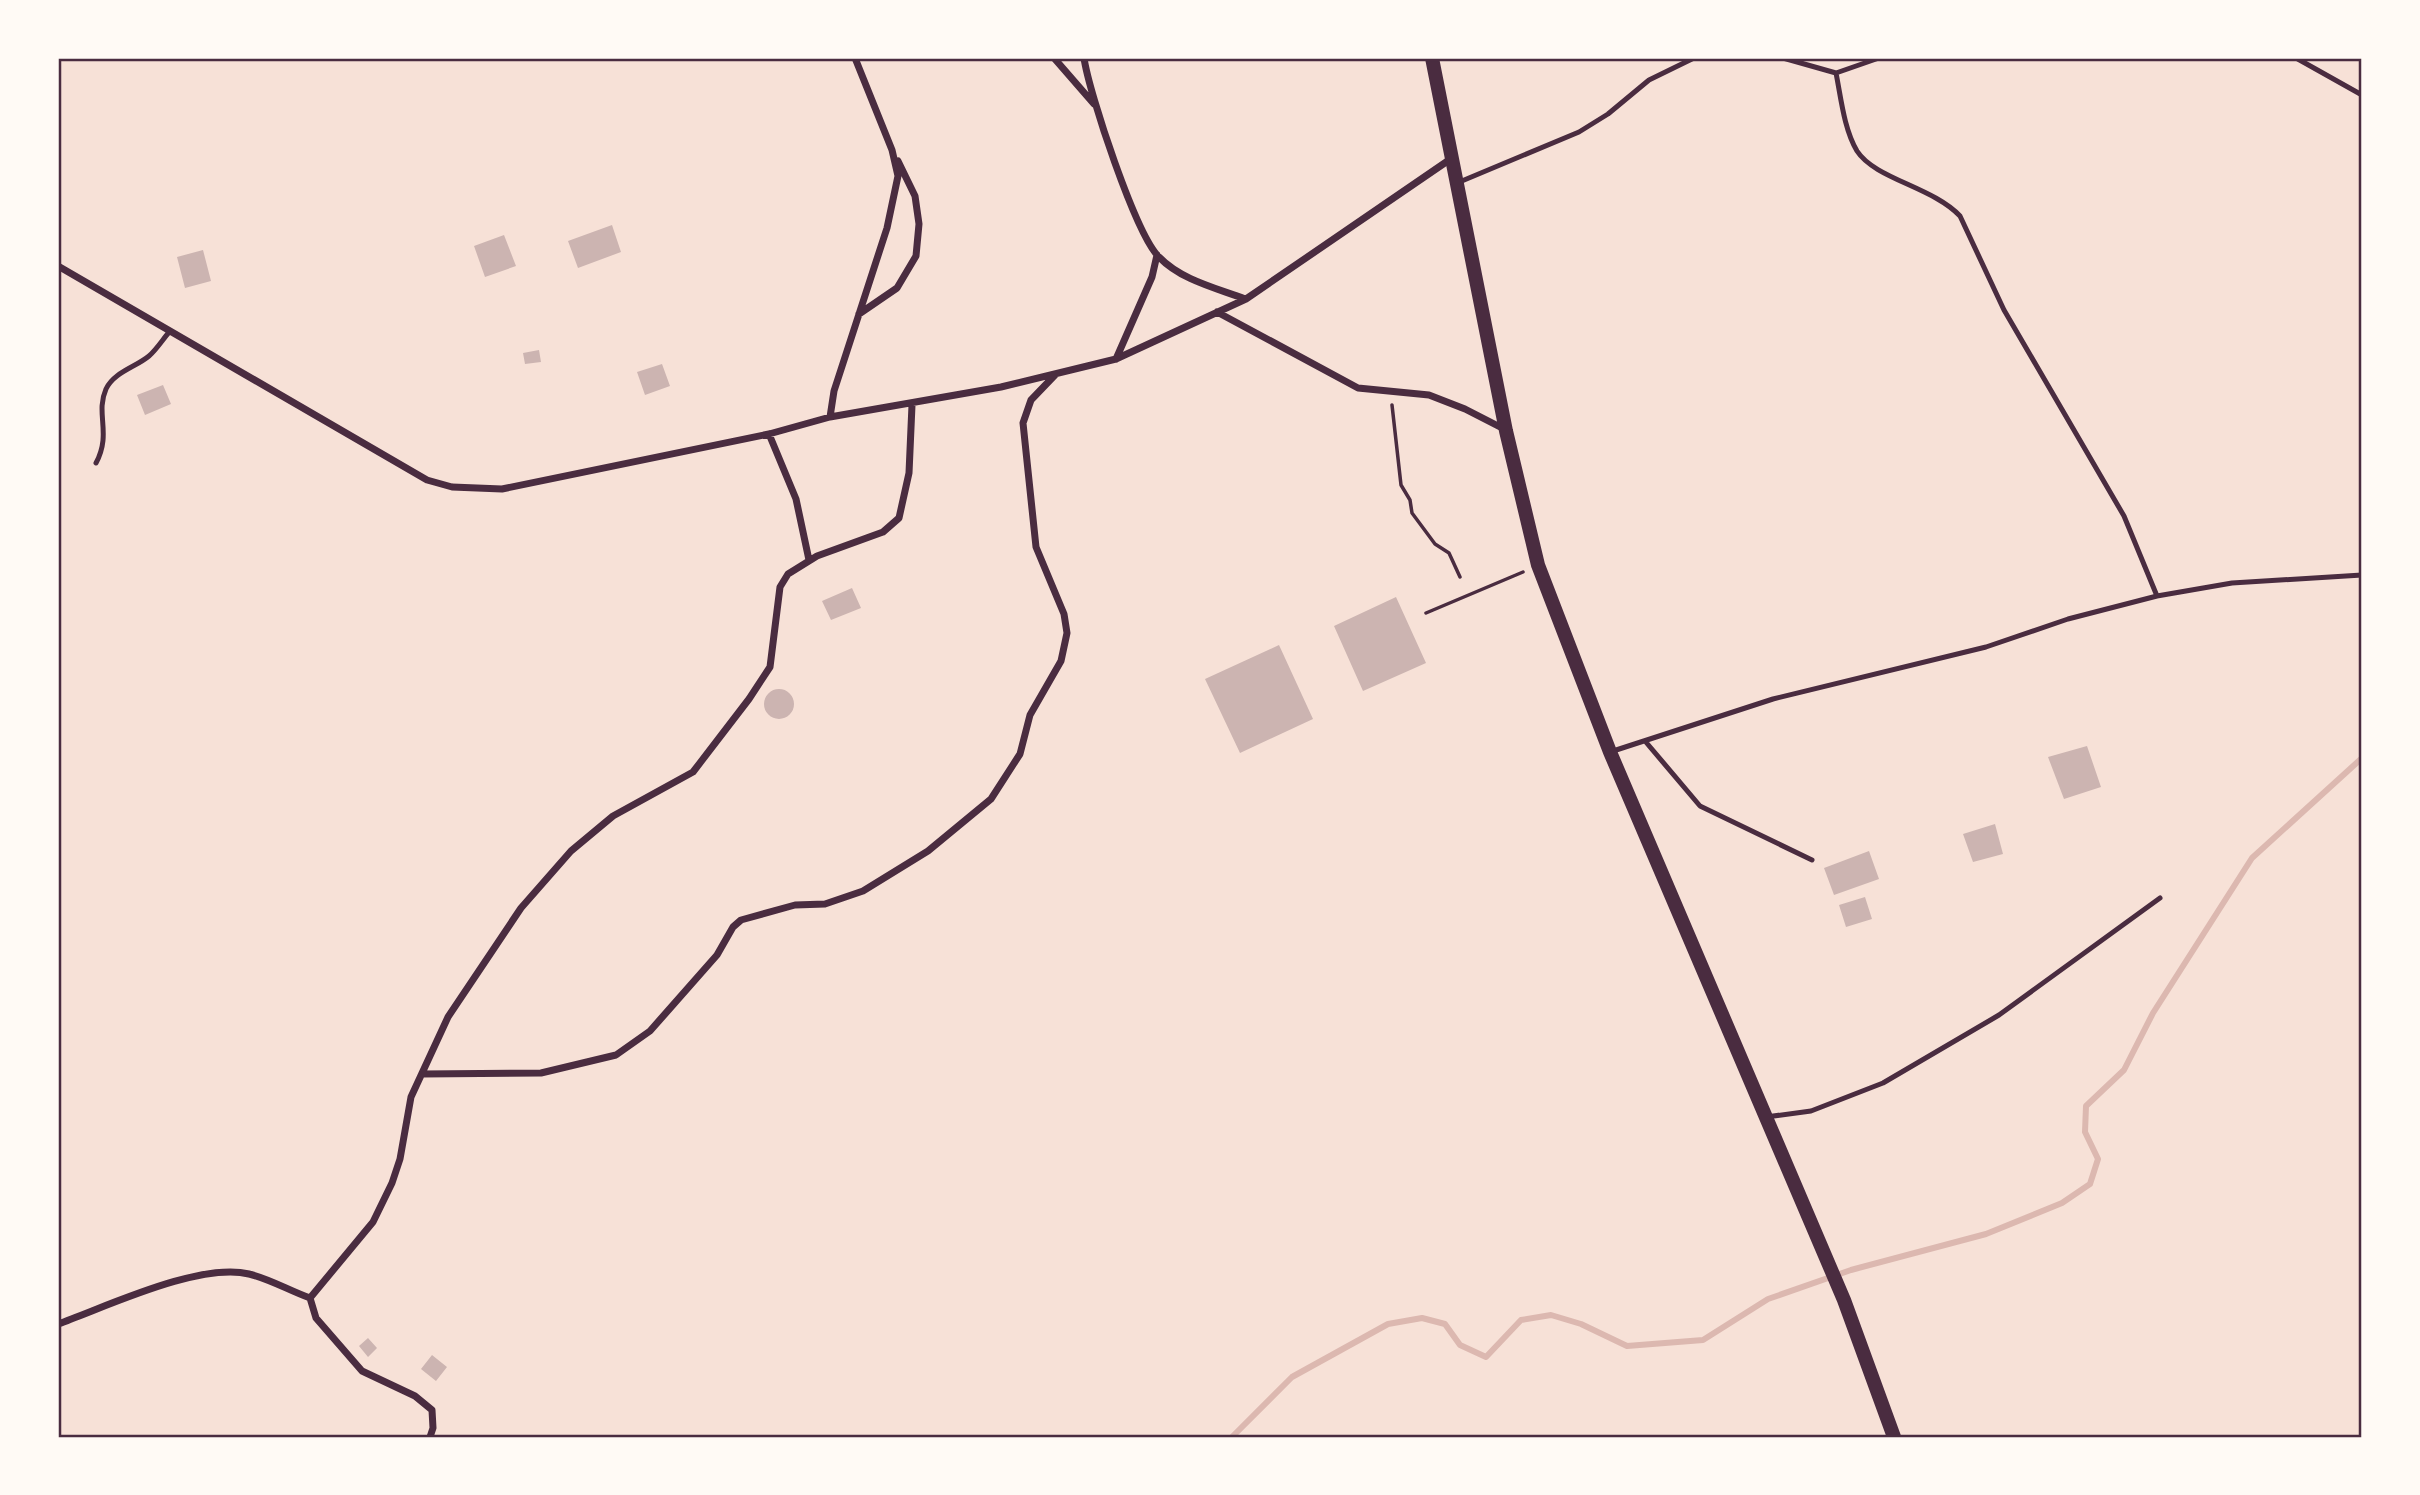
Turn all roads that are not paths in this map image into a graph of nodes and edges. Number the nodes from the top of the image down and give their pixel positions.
1 (855, 58) edge
2 (1054, 58) edge
3 (1084, 58) edge
4 (1432, 58) edge
5 (1694, 58) edge
6 (1783, 58) edge
7 (1878, 58) edge
8 (2296, 58) edge
9 (1836, 73) junction
10 (2362, 95) edge
11 (1094, 104) junction
12 (890, 144) junction
13 (1452, 158) junction
14 (1457, 183) junction
15 (1157, 255) junction
16 (58, 267) edge
17 (1246, 299) junction
18 (1217, 312) junction
19 (859, 314) junction
20 (170, 331) junction
21 (1116, 359) junction
22 (1056, 374) junction
23 (912, 405) junction
24 (830, 418) junction
25 (1506, 431) junction
26 (769, 434) junction
27 (96, 463) dead end
28 (809, 560) junction
29 (2362, 575) edge
30 (2157, 596) junction
31 (1645, 741) junction
32 (1610, 752) junction
33 (1812, 860) dead end
34 (2160, 898) dead end
35 (422, 1074) junction
36 (1765, 1117) junction
37 (310, 1298) junction
38 (58, 1324) edge
39 (430, 1437) edge
40 (1894, 1437) edge

1 - 12 street
2 - 11 street
3 - 11 street
4 - 13 main road
5 - 14 lane
6 - 9 lane
7 - 9 lane
8 - 10 lane
9 - 30 lane
11 - 15 street
12 - 19 street
12 - 19 street
13 - 14 main road
13 - 17 street
14 - 25 main road
15 - 17 street
15 - 21 street
16 - 20 street
17 - 18 street
18 - 21 street
18 - 25 street
19 - 24 street
20 - 26 street
20 - 27 lane
21 - 22 street
22 - 23 street
22 - 35 street
23 - 24 street
23 - 28 street
24 - 26 street
25 - 32 main road
26 - 28 street
28 - 35 street
29 - 30 lane
30 - 31 lane
31 - 32 lane
31 - 33 lane
32 - 36 main road
34 - 36 lane
35 - 37 street
36 - 40 main road
37 - 38 street
37 - 39 street

